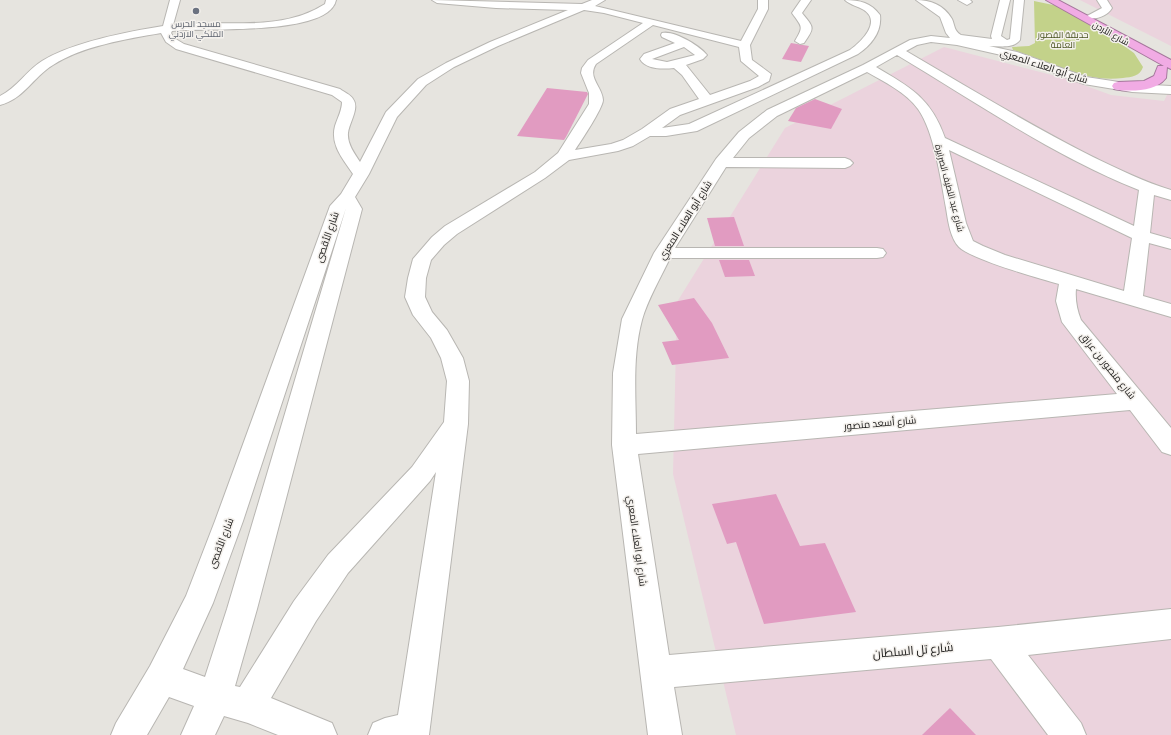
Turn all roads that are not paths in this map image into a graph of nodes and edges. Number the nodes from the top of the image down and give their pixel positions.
1 (175, 0) edge
2 (331, 0) edge
3 (437, 0) edge
4 (598, 0) edge
5 (764, 0) edge
6 (806, 0) edge
7 (850, 0) edge
8 (921, 0) edge
9 (1005, 0) edge
10 (1019, 0) edge
11 (1051, 0) edge
12 (1062, 0) edge
13 (1102, 0) edge
14 (583, 7) junction
15 (1092, 16) junction
16 (649, 24) junction
17 (166, 28) junction
18 (800, 41) dead end
19 (684, 43) junction
20 (1005, 44) junction
21 (744, 45) junction
22 (898, 51) junction
23 (1171, 60) edge
24 (677, 64) junction
25 (867, 67) junction
26 (1167, 67) edge
27 (1118, 86) junction
28 (1171, 86) edge
29 (1141, 89) junction
30 (1171, 90) edge
31 (1171, 94) edge
32 (707, 100) junction
33 (0, 101) edge
34 (647, 132) junction
35 (938, 140) junction
36 (564, 156) junction
37 (721, 162) junction
38 (845, 164) dead end
39 (361, 174) junction
40 (1148, 189) junction
41 (1171, 196) edge
42 (347, 197) junction
43 (1142, 236) junction
44 (1171, 244) edge
45 (663, 253) junction
46 (877, 253) dead end
47 (1070, 280) junction
48 (1133, 299) junction
49 (1171, 311) edge
50 (1135, 400) junction
51 (456, 424) junction
52 (624, 445) junction
53 (1171, 445) edge
54 (1171, 624) edge
55 (998, 643) junction
56 (655, 672) junction
57 (162, 678) junction
58 (215, 697) junction
59 (248, 706) junction
60 (403, 733) edge
61 (128, 735) edge
62 (198, 735) edge
63 (320, 735) edge
64 (666, 735) edge
65 (1069, 735) edge

1 - 17 street
2 - 17 street
3 - 14 street
4 - 14 street
5 - 21 street
6 - 18 street
7 - 34 street
8 - 20 street
9 - 20 street
10 - 20 street
11 - 26 highway, شارع الأردن
12 - 15 highway, شارع الأردن
13 - 15 street
14 - 16 street
14 - 39 street
15 - 23 highway, شارع الأردن
16 - 19 street
16 - 21 street
16 - 36 street
17 - 33 street
17 - 39 street
19 - 24 street
19 - 24 street
21 - 32 street
22 - 25 street, شارع أبو العلاء المعري
22 - 27 street, شارع أبو العلاء المعري
22 - 40 street
24 - 32 street
25 - 35 street, شارع عبد اللطيف الصرايرة
25 - 37 street, شارع أبو العلاء المعري
26 - 27 highway
26 - 28 highway
27 - 29 street, شارع أبو العلاء المعري
29 - 30 street, شارع أبو العلاء المعري
29 - 31 street, شارع أبو العلاء المعري
32 - 34 street
34 - 36 street
35 - 43 street
35 - 47 street, شارع عبد اللطيف الصرايرة
36 - 51 street
37 - 38 street
37 - 45 street, شارع أبو العلاء المعري
39 - 42 street
40 - 41 street
40 - 43 street
42 - 57 street, شارع الأقصى
42 - 58 street, شارع الأقصى
43 - 44 street
43 - 48 street
45 - 46 street
45 - 52 street, شارع أبو العلاء المعري
47 - 48 street, شارع عبد اللطيف الصرايرة
47 - 50 street, شارع منصور بن عراق
48 - 49 street, شارع عبد اللطيف الصرايرة
50 - 52 street, شارع أسعد منصور
50 - 53 street, شارع منصور بن عراق
51 - 59 street
51 - 60 street
52 - 56 street, شارع أبو العلاء المعري
54 - 55 street, شارع تل السلطان
55 - 56 street, شارع تل السلطان
55 - 65 street
56 - 64 street, شارع أبو العلاء المعري
57 - 58 street
57 - 61 street, شارع الأقصى
58 - 59 street
58 - 62 street, شارع الأقصى
59 - 63 street

